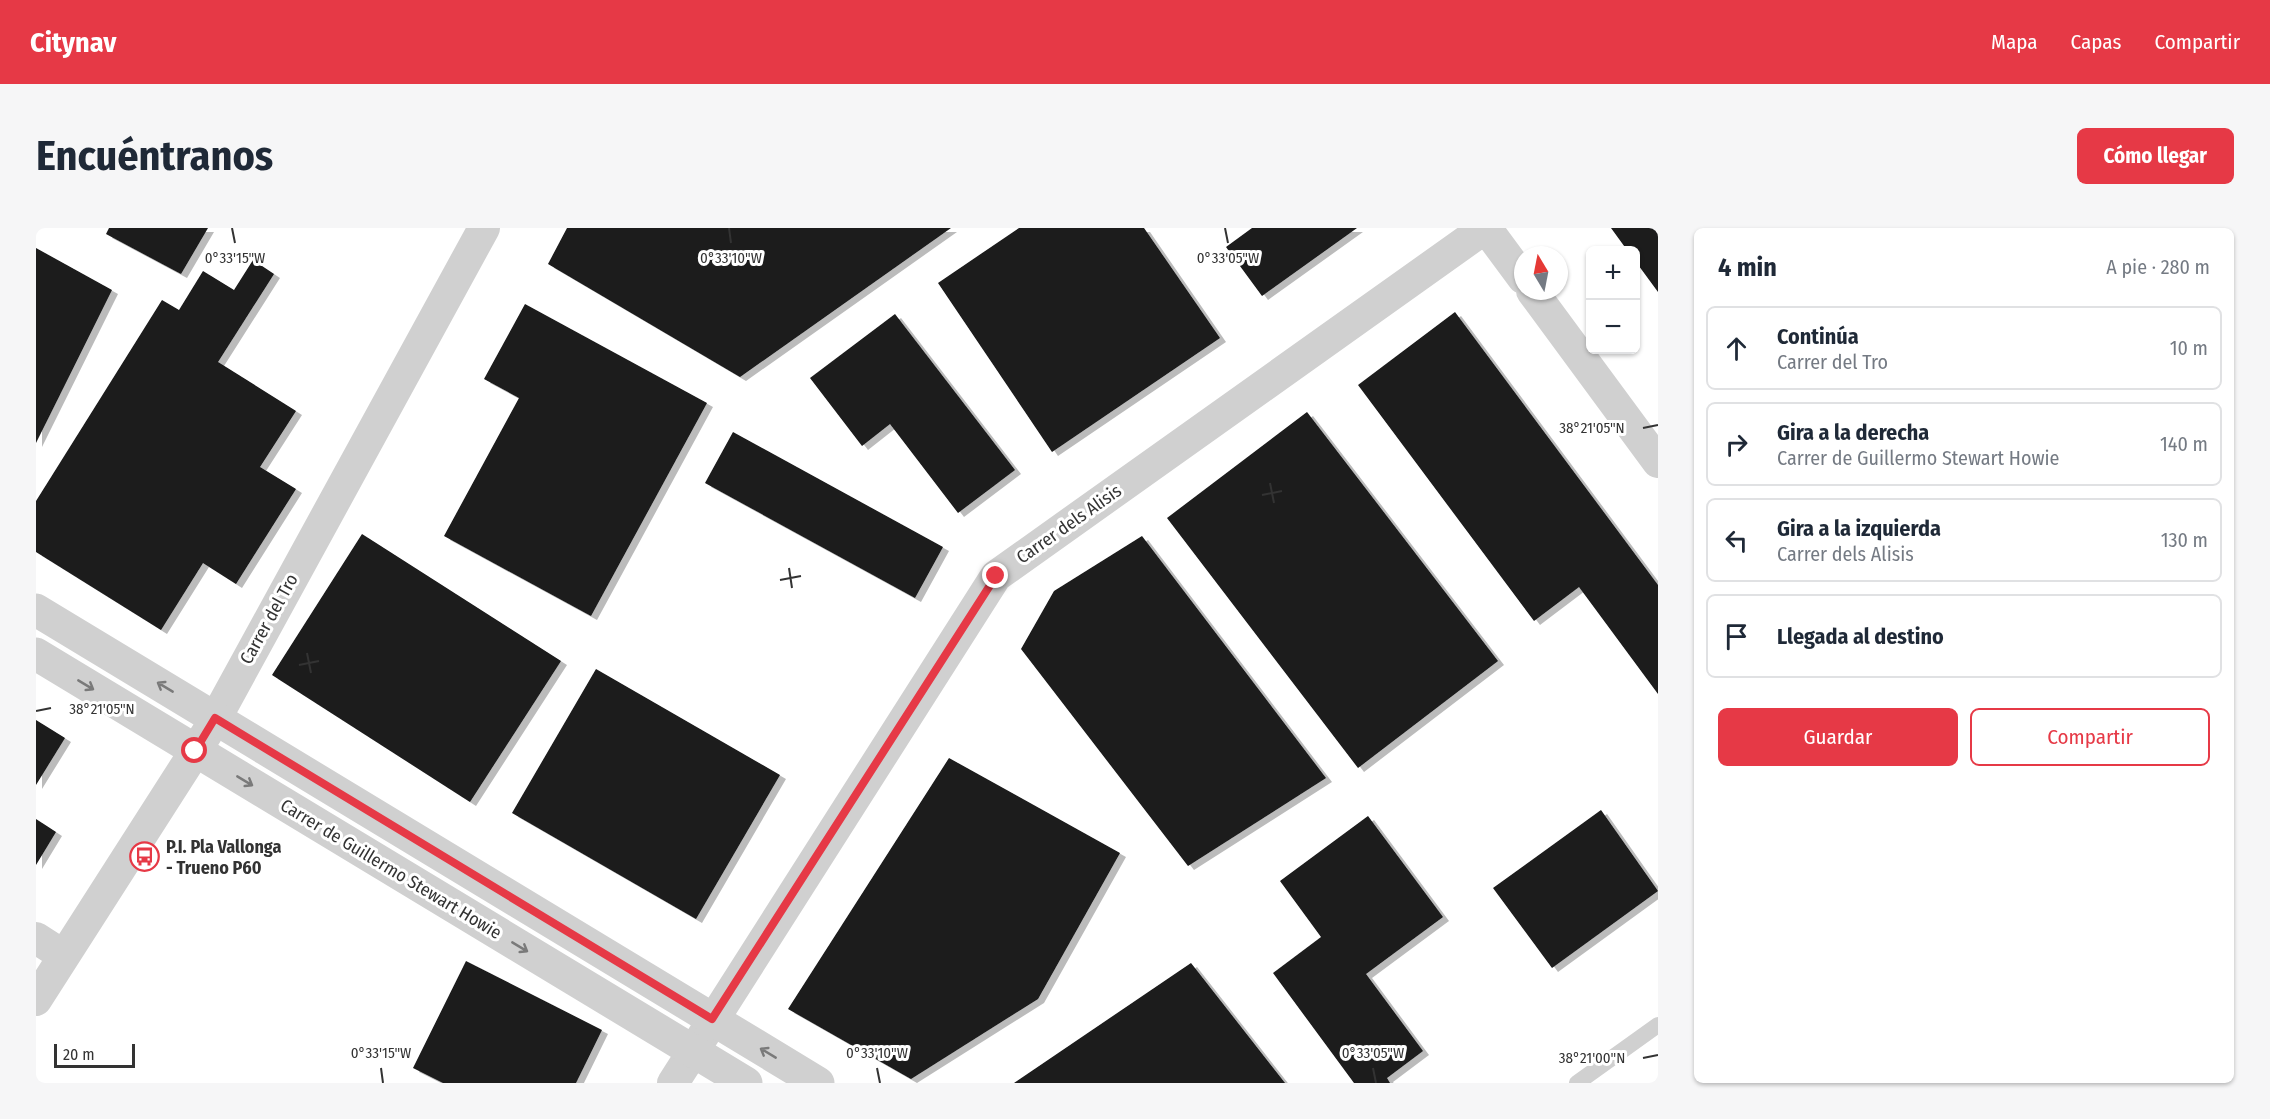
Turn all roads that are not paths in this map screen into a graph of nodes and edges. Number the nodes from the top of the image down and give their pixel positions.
1 (484, 228) edge
2 (1486, 228) edge
3 (1514, 266) edge
4 (1539, 300) edge
5 (1658, 462) edge
6 (36, 610) edge
7 (36, 654) edge
8 (215, 718) junction
9 (195, 751) junction
10 (36, 939) edge
11 (64, 956) junction
12 (36, 1000) edge
13 (712, 1019) junction
14 (1658, 1025) edge
15 (693, 1051) junction
16 (673, 1083) edge
17 (746, 1083) edge
18 (818, 1083) edge
19 (1577, 1083) edge

1 - 8 street, Carrer del Tro
2 - 3 street
2 - 13 street, Carrer dels Alisis
4 - 5 street
8 -> 6 street, Carrer de Guillermo Stewart Howie
7 -> 9 street, Carrer de Guillermo Stewart Howie
8 - 9 street, Carrer del Tro
8 - 13 street, Carrer de Guillermo Stewart Howie
9 - 11 street, Carrer del Tro
9 -> 15 street, Carrer de Guillermo Stewart Howie
10 - 11 street
11 - 12 street, Carrer del Tro
13 - 15 street, Carrer dels Alisis
18 -> 13 street, Carrer de Guillermo Stewart Howie
14 - 19 lane
15 - 16 street, Carrer dels Alisis
15 - 17 street, Carrer de Guillermo Stewart Howie

